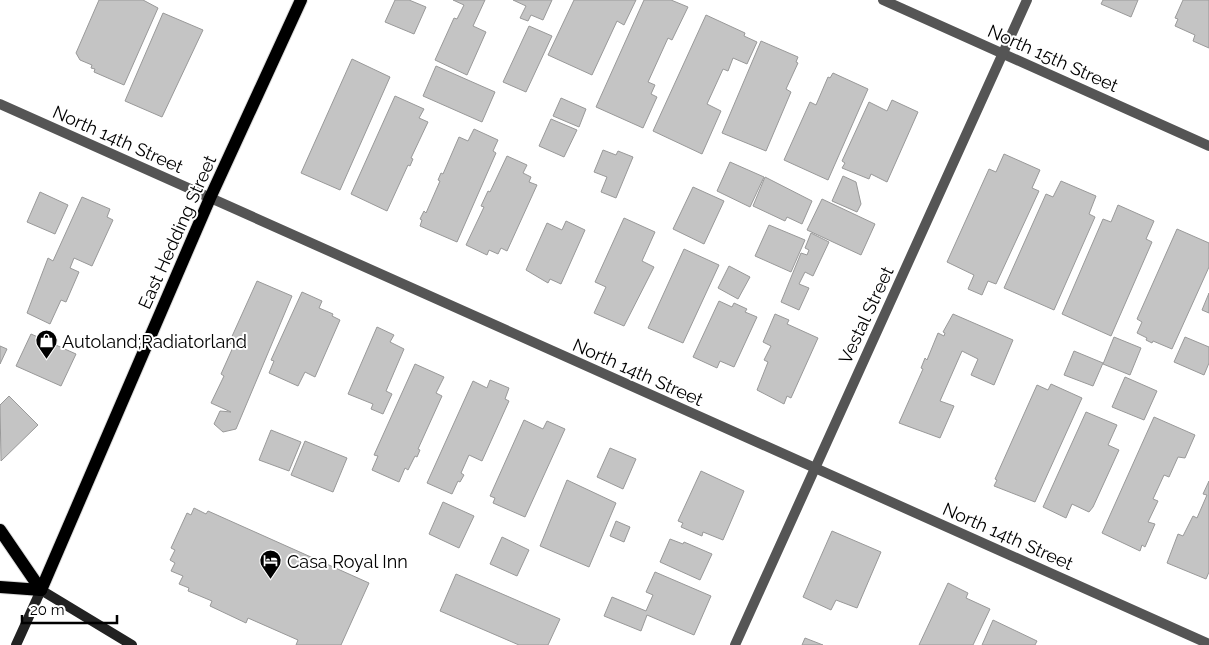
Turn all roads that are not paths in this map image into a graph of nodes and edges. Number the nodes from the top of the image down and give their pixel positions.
1 (301, 0) edge
2 (883, 0) edge
3 (1027, 0) edge
4 (1004, 54) junction
5 (0, 104) edge
6 (1209, 146) edge
7 (210, 198) junction
8 (814, 467) junction
9 (0, 530) edge
10 (0, 587) edge
11 (41, 590) junction
12 (1209, 644) edge
13 (16, 645) edge
14 (132, 645) edge
15 (735, 645) edge

1 - 7 main road, East Hedding Street
2 - 4 street, North 15th Street
3 - 4 street, Vestal Street
4 - 6 street, North 15th Street
4 - 8 street, Vestal Street
5 - 7 street, North 14th Street
7 - 8 street, North 14th Street
7 - 11 main road, East Hedding Street
8 - 12 street, North 14th Street
8 - 15 street, Vestal Street
9 - 11 main road
10 - 11 main road
11 - 13 main road, East Hedding Street
11 - 14 main road

